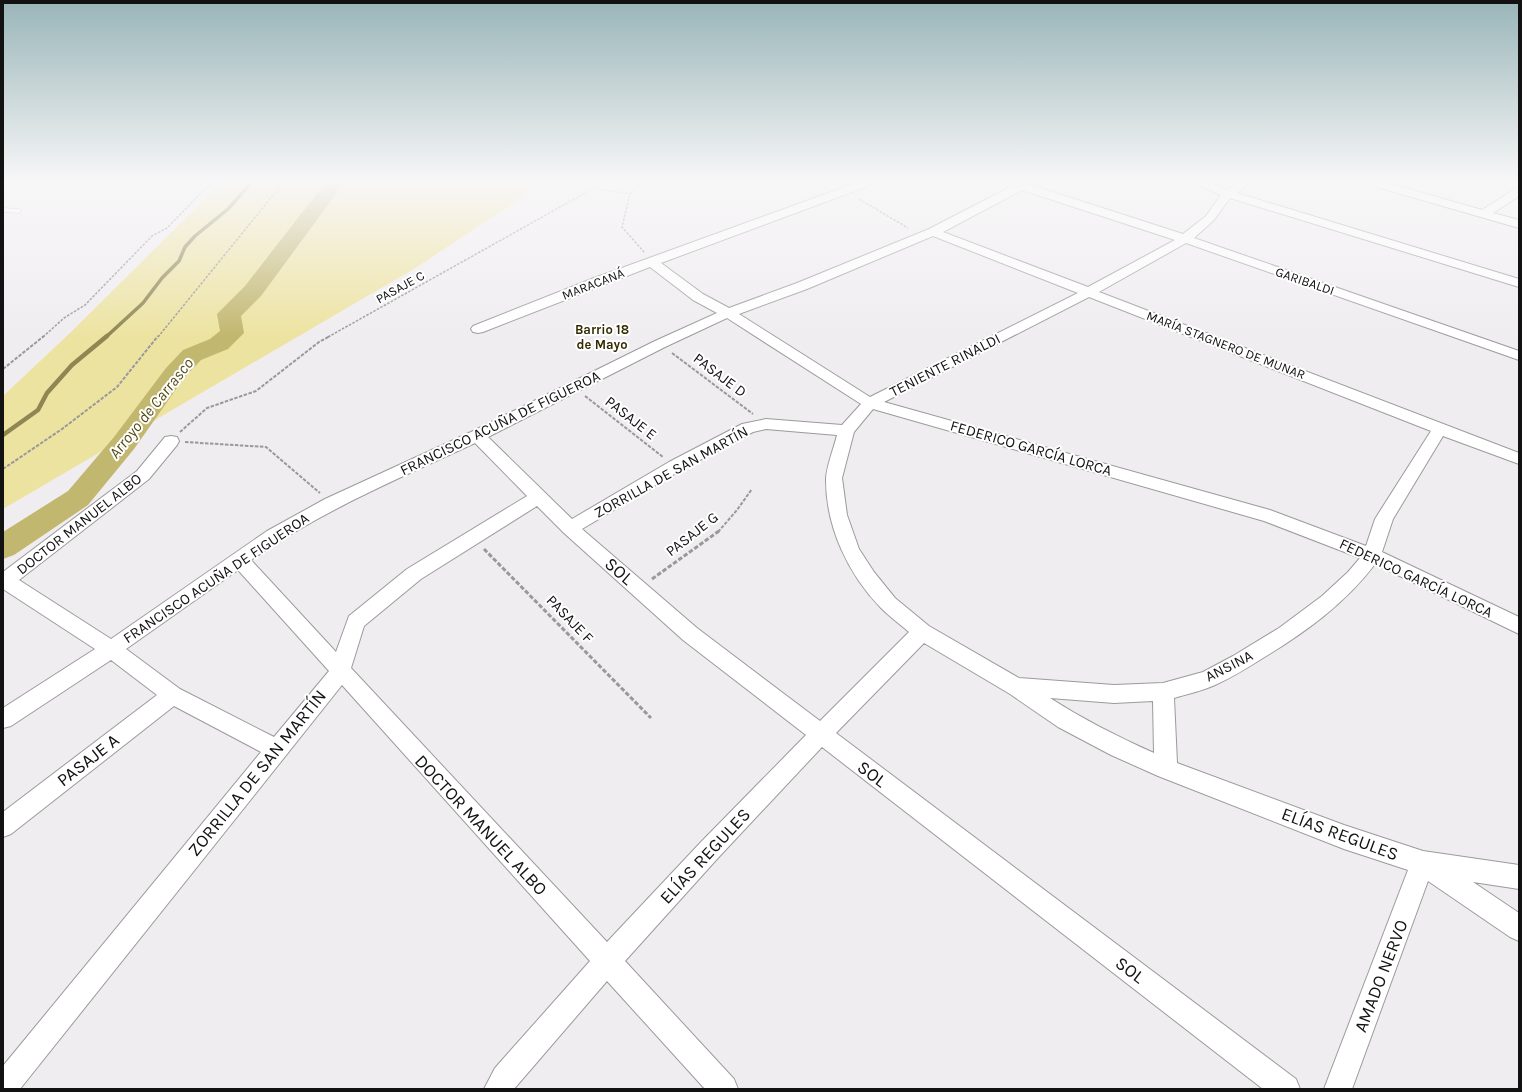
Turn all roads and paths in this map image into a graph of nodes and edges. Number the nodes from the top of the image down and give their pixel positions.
1 (156, 234) edge
2 (242, 234) edge
3 (512, 234) edge
4 (628, 234) edge
5 (730, 234) edge
6 (928, 234) joint
7 (1170, 234) edge
8 (1191, 234) edge
9 (1359, 234) edge
10 (1185, 239) junction
11 (653, 262) junction
12 (1519, 283) edge
13 (1089, 292) junction
14 (728, 313) junction
15 (478, 329) dead end
16 (660, 344) junction
17 (1518, 355) edge
18 (3, 369) edge
19 (574, 388) junction
20 (870, 403) junction
21 (766, 424) junction
22 (1440, 428) junction
23 (846, 431) junction
24 (477, 436) junction
25 (171, 441) junction
26 (1519, 459) edge
27 (675, 466) junction
28 (3, 469) edge
29 (752, 489) dead end
30 (538, 497) junction
31 (331, 503) junction
32 (570, 528) junction
33 (472, 537) junction
34 (1372, 555) junction
35 (239, 559) junction
36 (639, 588) junction
37 (1519, 626) edge
38 (922, 632) junction
39 (111, 649) junction
40 (340, 672) junction
41 (1016, 687) junction
42 (1163, 692) junction
43 (173, 695) junction
44 (651, 718) dead end
45 (3, 719) edge
46 (820, 734) junction
47 (276, 749) junction
48 (1166, 769) junction
49 (3, 826) edge
50 (1424, 863) junction
51 (1519, 877) edge
52 (1519, 928) edge
53 (607, 961) junction
54 (3, 1088) edge
55 (498, 1089) edge
56 (724, 1089) edge
57 (1286, 1089) edge
58 (1338, 1089) edge

1 - 18 path
2 - 28 path
3 - 25 path, PASAJE C
4 - 11 path
5 - 11 street, MARACANÁ
6 - 13 street, MARÍA STAGNERO DE MUNAR
6 - 14 street, FRANCISCO ACUÑA DE FIGUEROA
7 - 10 street, GARIBALDI
8 - 10 street, TENIENTE RINALDI
9 - 12 street
10 - 13 street, TENIENTE RINALDI
10 - 17 street, GARIBALDI
11 - 14 street, FEDERICO GARCÍA LORCA
11 - 15 street, MARACANÁ
13 - 20 street, TENIENTE RINALDI
13 - 22 street, MARÍA STAGNERO DE MUNAR
14 - 16 street, FRANCISCO ACUÑA DE FIGUEROA
14 - 20 street, FEDERICO GARCÍA LORCA
16 - 19 street, FRANCISCO ACUÑA DE FIGUEROA
16 - 21 path, PASAJE D
19 - 24 street, FRANCISCO ACUÑA DE FIGUEROA
19 - 27 path, PASAJE E
20 - 23 street, TENIENTE RINALDI
20 - 34 street, FEDERICO GARCÍA LORCA
21 - 23 street, ZORRILLA DE SAN MARTÍN
21 - 27 street, ZORRILLA DE SAN MARTÍN
22 - 26 street, MARÍA STAGNERO DE MUNAR
22 - 34 street, ANSINA
23 - 38 street, TENIENTE RINALDI
24 - 30 street, SOL
24 - 31 street, FRANCISCO ACUÑA DE FIGUEROA
25 - 31 path
25 - 39 street, DOCTOR MANUEL ALBO
27 - 32 street, ZORRILLA DE SAN MARTÍN
29 - 36 path, PASAJE G
30 - 32 street, SOL
30 - 33 street, ZORRILLA DE SAN MARTÍN
31 - 35 street, FRANCISCO ACUÑA DE FIGUEROA
32 - 36 street, SOL
33 - 40 street, ZORRILLA DE SAN MARTÍN
33 - 44 path, PASAJE F
34 - 37 street, FEDERICO GARCÍA LORCA
34 - 42 street, ANSINA
35 - 39 street, FRANCISCO ACUÑA DE FIGUEROA
35 - 40 street, DOCTOR MANUEL ALBO
36 - 46 street, SOL
38 - 41 street, ANSINA
38 - 46 street, ELÍAS REGULES
39 - 43 street, DOCTOR MANUEL ALBO
39 - 45 street, FRANCISCO ACUÑA DE FIGUEROA
40 - 47 street, ZORRILLA DE SAN MARTÍN
40 - 53 street, DOCTOR MANUEL ALBO
41 - 42 street, ANSINA
41 - 48 street, ELÍAS REGULES
42 - 48 street
43 - 47 street, DOCTOR MANUEL ALBO
43 - 49 street, PASAJE A
46 - 53 street, ELÍAS REGULES
46 - 57 street, SOL
47 - 54 street, ZORRILLA DE SAN MARTÍN
48 - 50 street, ELÍAS REGULES
50 - 51 street, ELÍAS REGULES
50 - 52 street
50 - 58 street, AMADO NERVO
53 - 55 street, ELÍAS REGULES
53 - 56 street, DOCTOR MANUEL ALBO

